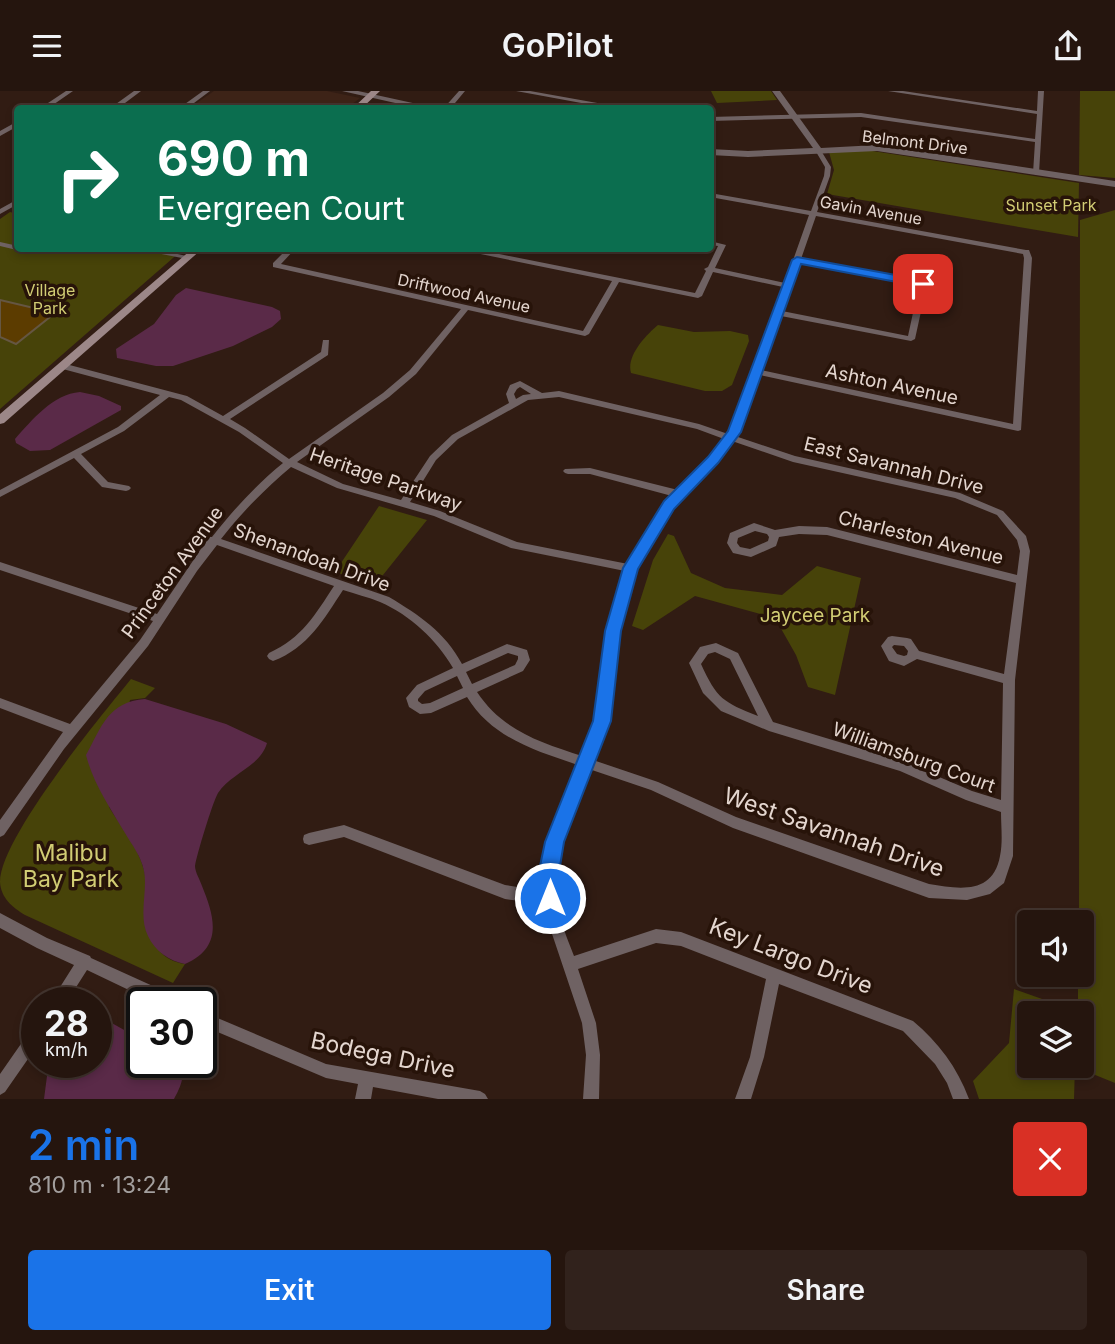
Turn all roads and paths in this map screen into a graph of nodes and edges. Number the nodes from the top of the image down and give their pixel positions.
1 (70, 91) edge
2 (138, 91) edge
3 (207, 91) edge
4 (346, 91) edge
5 (462, 91) edge
6 (519, 91) edge
7 (776, 91) edge
8 (891, 91) edge
9 (1041, 91) edge
10 (374, 93) edge
11 (48, 105) edge
12 (118, 105) edge
13 (187, 105) edge
14 (360, 105) edge
15 (420, 105) edge
16 (450, 105) edge
17 (604, 105) edge
18 (1040, 113) junction
19 (795, 118) junction
20 (714, 119) edge
21 (1038, 141) junction
22 (818, 150) junction
23 (714, 152) edge
24 (1036, 173) junction
25 (1115, 184) edge
26 (714, 196) edge
27 (813, 214) junction
28 (714, 244) edge
29 (161, 252) edge
30 (193, 252) edge
31 (288, 252) edge
32 (481, 252) edge
33 (187, 257) junction
34 (797, 260) junction
35 (708, 269) junction
36 (617, 279) junction
37 (788, 286) junction
38 (466, 308) junction
39 (779, 313) junction
40 (326, 342) dead end
41 (62, 366) junction
42 (758, 372) junction
43 (167, 393) junction
44 (225, 419) junction
45 (0, 420) edge
46 (1018, 428) joint
47 (731, 438) junction
48 (75, 454) junction
49 (290, 463) junction
50 (568, 471) dead end
51 (126, 488) dead end
52 (0, 494) edge
53 (679, 494) junction
54 (404, 503) junction
55 (772, 534) dead end
56 (213, 541) junction
57 (0, 566) edge
58 (631, 568) junction
59 (1020, 580) junction
60 (340, 586) junction
61 (160, 619) junction
62 (914, 654) dead end
63 (273, 656) dead end
64 (459, 670) junction
65 (1009, 680) junction
66 (470, 692) junction
67 (0, 703) edge
68 (769, 726) junction
69 (71, 730) junction
70 (585, 763) junction
71 (1007, 808) junction
72 (0, 831) edge
73 (310, 839) dead end
74 (550, 898) junction
75 (0, 920) edge
76 (85, 961) junction
77 (569, 965) junction
78 (774, 974) junction
79 (68, 987) edge
80 (138, 987) edge
81 (217, 1025) edge
82 (21, 1056) edge
83 (367, 1079) junction
84 (0, 1087) edge
85 (363, 1099) edge
86 (480, 1099) edge
87 (591, 1099) edge
88 (743, 1099) edge
89 (961, 1099) edge

1 - 11 street
2 - 12 street
3 - 13 street
4 - 10 street
5 - 16 street
6 - 17 street
7 - 19 street
8 - 18 street
9 - 18 street
10 - 14 main road
10 - 15 street
18 - 21 street
19 - 20 street
19 - 21 street
19 - 22 street
21 - 24 street
22 - 23 street, Belmont Drive
22 - 24 street, Belmont Drive
22 - 27 street
24 - 25 street, Belmont Drive
26 - 27 street, Gavin Avenue
27 - 34 street
27 - 46 street, Gavin Avenue
28 - 35 street
29 - 33 street
30 - 33 main road
31 - 38 street, Driftwood Avenue
32 - 36 street
33 - 41 main road
34 - 37 street
34 - 39 street
35 - 36 street
35 - 37 street
36 - 38 street, Driftwood Avenue
37 - 39 street
38 - 49 street, Princeton Avenue
39 - 42 street
40 - 44 street
41 - 43 street, Heritage Parkway
41 - 45 main road
42 - 46 street, Ashton Avenue
42 - 47 street
43 - 44 street, Heritage Parkway
43 - 48 street
44 - 49 street, Heritage Parkway
47 - 53 street
47 - 54 street
47 - 59 street, East Savannah Drive
48 - 51 street
48 - 52 street
49 - 54 street, Heritage Parkway
49 - 56 street, Princeton Avenue
50 - 53 street
53 - 58 street
54 - 58 street, Heritage Parkway
55 - 59 street, Charleston Avenue
56 - 60 street, Shenandoah Drive
56 - 61 street, Princeton Avenue
57 - 61 street
58 - 70 street
59 - 65 street, East Savannah Drive
60 - 63 street
60 - 64 street, Shenandoah Drive
61 - 69 street, Princeton Avenue
62 - 65 street
64 - 66 street, Shenandoah Drive
64 - 66 street
64 - 66 street
65 - 71 street, West Savannah Drive
66 - 70 street, Shenandoah Drive
67 - 69 street
68 - 68 street, Williamsburg Court
68 - 71 street, Williamsburg Court
69 - 72 street, Princeton Avenue
70 - 71 street, West Savannah Drive
70 - 74 street
73 - 74 street
74 - 77 street
75 - 76 street
76 - 79 street
76 - 80 street
77 - 78 street, Key Largo Drive
77 - 87 street
78 - 88 street
78 - 89 street, Key Largo Drive
81 - 83 street, Bodega Drive
82 - 84 street
83 - 85 street
83 - 86 street, Bodega Drive

